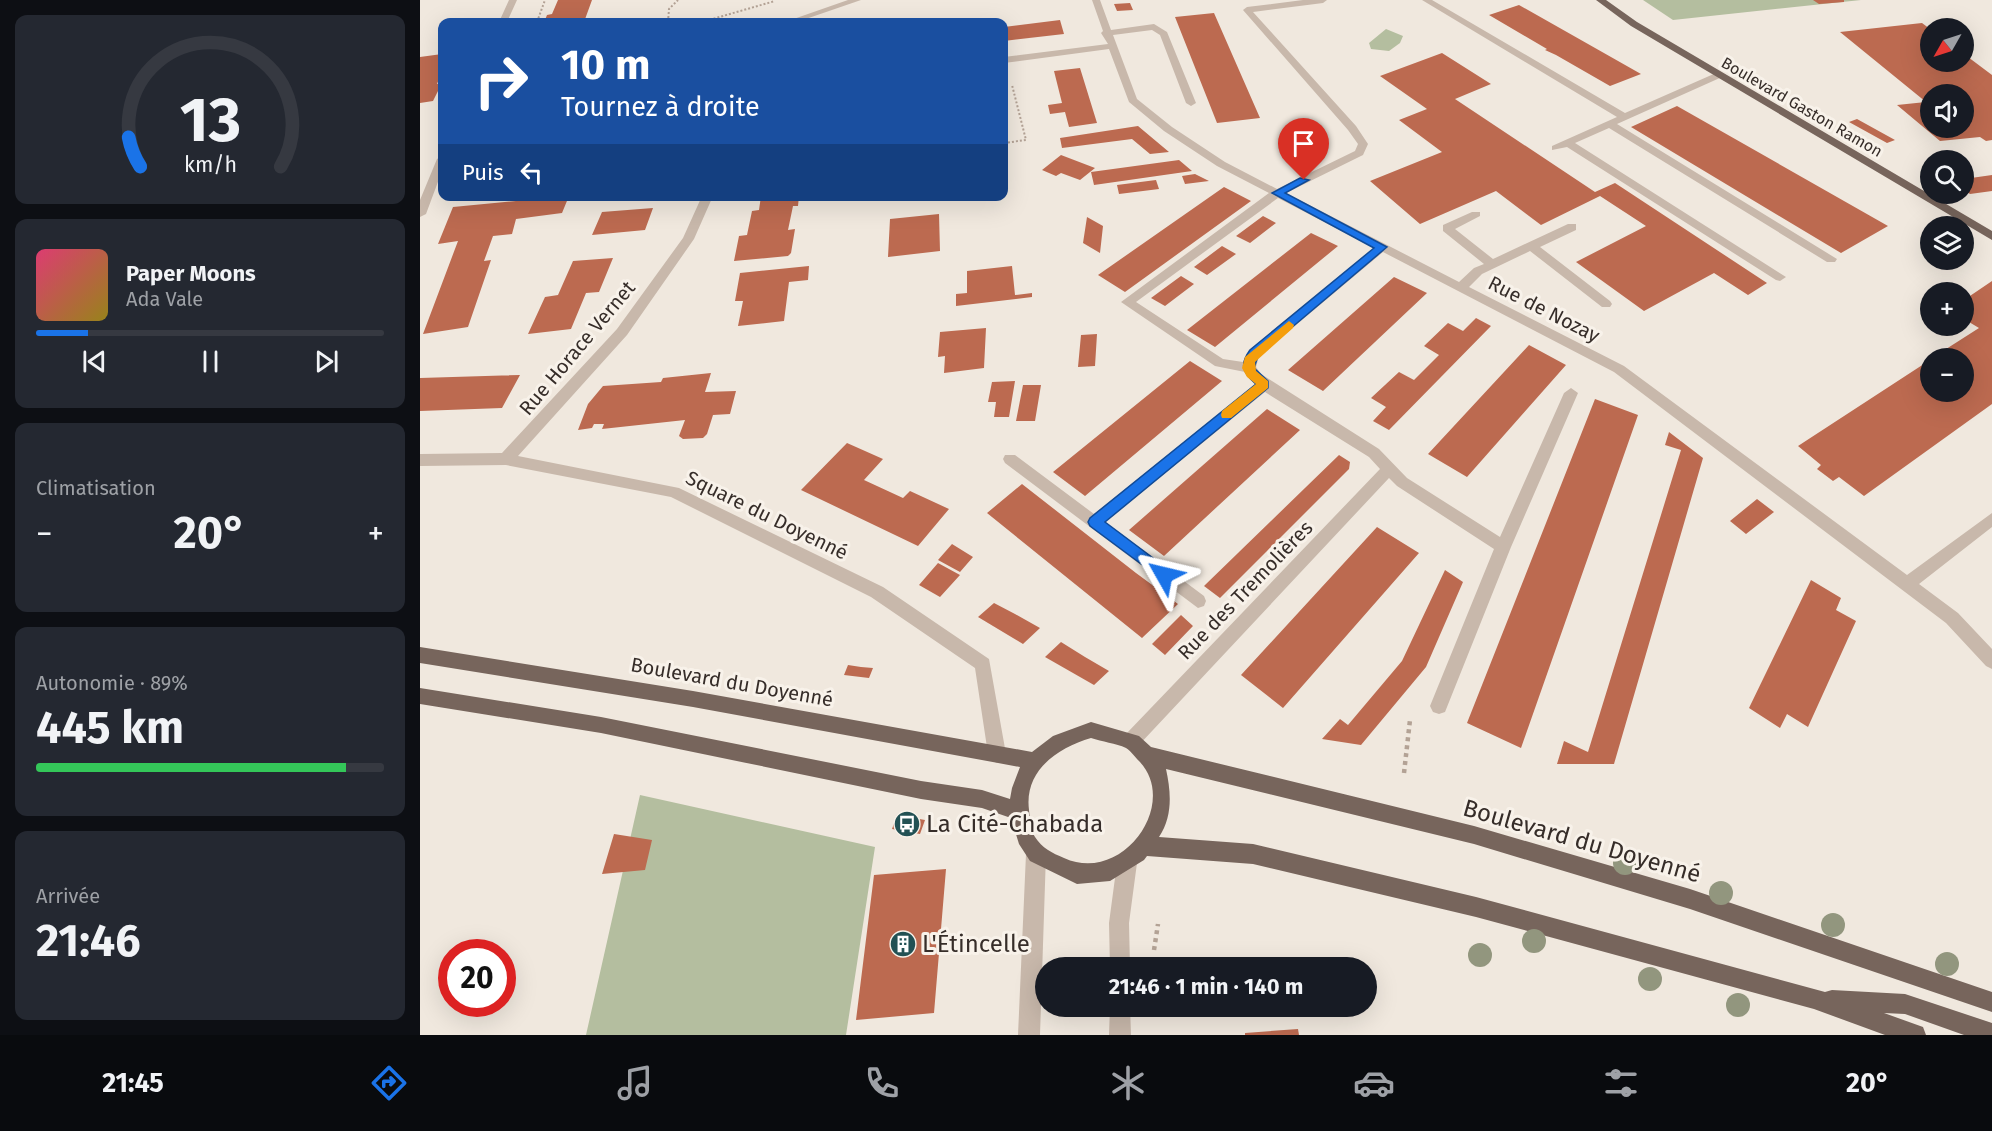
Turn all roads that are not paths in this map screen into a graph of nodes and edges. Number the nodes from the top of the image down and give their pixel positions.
1 (513, 0) edge
2 (857, 0) edge
3 (1095, 0) edge
4 (1323, 0) edge
5 (1426, 0) edge
6 (1600, 0) edge
7 (505, 18) edge
8 (801, 18) edge
9 (1106, 33) junction
10 (1112, 46) junction
11 (1008, 59) edge
12 (1719, 75) junction
13 (1191, 102) dead end
14 (1624, 117) junction
15 (1609, 124) junction
16 (1568, 143) junction
17 (1556, 148) dead end
18 (438, 169) edge
19 (438, 188) edge
20 (430, 189) junction
21 (1277, 193) junction
22 (706, 201) edge
23 (420, 214) edge
24 (1476, 214) dead end
25 (1572, 227) dead end
26 (1992, 236) edge
27 (1531, 246) junction
28 (1382, 247) junction
29 (1831, 259) dead end
30 (1492, 264) junction
31 (1780, 277) dead end
32 (1460, 288) junction
33 (1606, 303) dead end
34 (1248, 368) junction
35 (1264, 385) junction
36 (1571, 393) dead end
37 (506, 459) junction
38 (1010, 459) dead end
39 (420, 460) edge
40 (1389, 468) junction
41 (1992, 519) edge
42 (1095, 522) junction
43 (1503, 547) junction
44 (1906, 584) junction
45 (1198, 601) dead end
46 (420, 655) edge
47 (1992, 661) edge
48 (420, 696) edge
49 (1439, 706) dead end
50 (1132, 740) junction
51 (997, 754) junction
52 (1150, 756) junction
53 (1034, 761) junction
54 (1018, 811) junction
55 (1146, 846) junction
56 (1036, 854) junction
57 (1127, 863) junction
58 (1120, 957) edge
59 (1814, 999) junction
60 (1992, 1002) edge
61 (1120, 1017) edge
62 (1992, 1034) edge
63 (1029, 1035) edge
64 (1120, 1035) edge
65 (1915, 1035) edge

1 - 7 street
2 - 8 street
3 - 9 street, Rue de Nozay
4 - 21 street
5 - 14 street
6 - 12 main road, Boulevard Gaston Ramon
9 - 10 street, Rue de Nozay
9 - 13 street
10 - 11 street
10 - 21 street, Rue de Nozay
12 - 14 street
12 - 26 main road, Boulevard Gaston Ramon
14 - 15 street
15 - 16 street
15 - 29 street
16 - 17 street
16 - 31 street
18 - 20 street
19 - 20 street
20 - 23 street
21 - 28 street, Rue de Nozay
21 - 34 street
22 - 37 street, Rue Horace Vernet
24 - 30 street
25 - 27 street
27 - 30 street
27 - 33 street
28 - 32 street, Rue de Nozay
28 - 34 street
30 - 32 street
32 - 44 street, Rue de Nozay
34 - 35 street
35 - 40 street
35 - 42 street
36 - 43 street
37 - 39 street, Square du Doyenné
37 - 51 street, Square du Doyenné
38 - 42 street
40 - 43 street
40 - 50 street, Rue des Tremolières
41 - 44 street
42 - 45 street
43 - 49 street
44 - 47 street, Rue de Nozay
46 - 51 main road, Boulevard du Doyenné
48 - 54 main road
50 - 52 main road, Boulevard du Doyenné
50 - 53 main road, Boulevard du Doyenné
51 - 53 main road, Boulevard du Doyenné
52 - 55 main road, Boulevard du Doyenné
52 - 60 main road, Boulevard du Doyenné
53 - 54 main road, Boulevard du Doyenné
54 - 56 main road, Boulevard du Doyenné
55 - 57 main road, Boulevard du Doyenné
55 - 59 main road
56 - 57 main road, Boulevard du Doyenné
56 - 63 street
57 - 58 street
59 - 62 main road
59 - 65 main road
61 - 64 street

